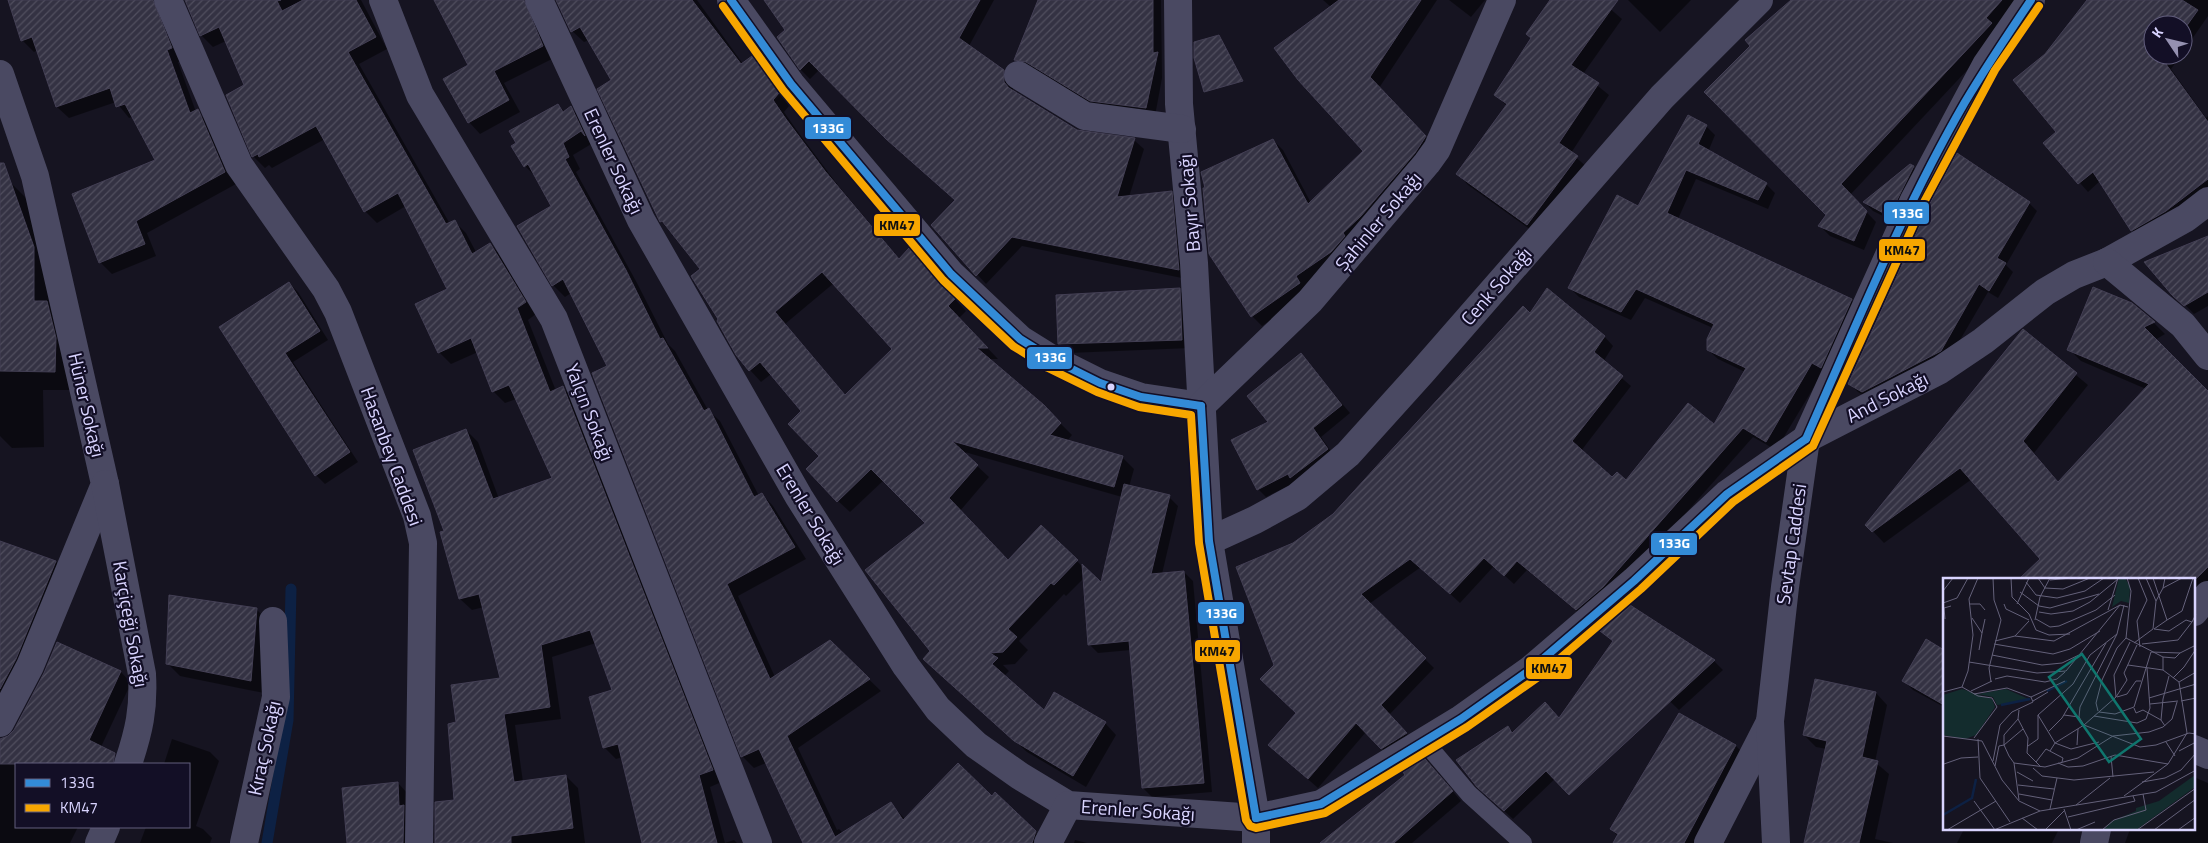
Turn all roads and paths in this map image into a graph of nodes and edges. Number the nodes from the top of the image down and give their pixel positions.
1 (168, 0) edge
2 (383, 0) edge
3 (539, 0) edge
4 (731, 0) edge
5 (1178, 0) edge
6 (1502, 0) edge
7 (1759, 0) edge
8 (2031, 0) edge
9 (0, 74) edge
10 (1018, 75) dead end
11 (1182, 129) junction
12 (2208, 202) edge
13 (2107, 262) junction
14 (2208, 356) edge
15 (1201, 406) junction
16 (1806, 439) junction
17 (105, 484) junction
18 (1209, 541) junction
19 (2208, 595) edge
20 (2196, 610) edge
21 (273, 621) dead end
22 (1770, 721) junction
23 (0, 723) edge
24 (1424, 741) junction
25 (2196, 750) edge
26 (2208, 755) edge
27 (128, 763) edge
28 (1068, 805) junction
29 (106, 828) edge
30 (2097, 830) edge
31 (1256, 831) edge
32 (99, 843) edge
33 (244, 843) edge
34 (419, 843) edge
35 (758, 843) edge
36 (1048, 843) edge
37 (1523, 843) edge
38 (1708, 843) edge
39 (1776, 843) edge
40 (2094, 843) edge

1 - 34 street, Hasanbey Caddesi
2 - 35 street, Yalçın Sokağı
3 - 28 street, Erenler Sokağı
4 - 15 street
5 - 11 street, Bayır Sokağı
6 - 15 street, Şahinler Sokağı
7 - 18 street, Cenk Sokağı
8 - 16 street, Sevtap Caddesi
9 - 17 street, Hüner Sokağı
10 - 11 street
11 - 15 street, Bayır Sokağı
12 - 13 street, And Sokağı
13 - 14 street
13 - 16 street, And Sokağı
15 - 18 street, Bayır Sokağı
16 - 22 street, Sevtap Caddesi
16 - 24 street, And Sokağı
17 - 23 street, Hüner Sokağı
17 - 27 street, Karçiçeği Sokağı
18 - 31 street, Bayır Sokağı
19 - 20 street
21 - 33 street, Kıraç Sokağı
22 - 38 street
22 - 39 street, Sevtap Caddesi
24 - 31 street, And Sokağı
24 - 37 lane
25 - 26 street
28 - 31 street, Erenler Sokağı
28 - 36 street
29 - 32 street
30 - 40 street

